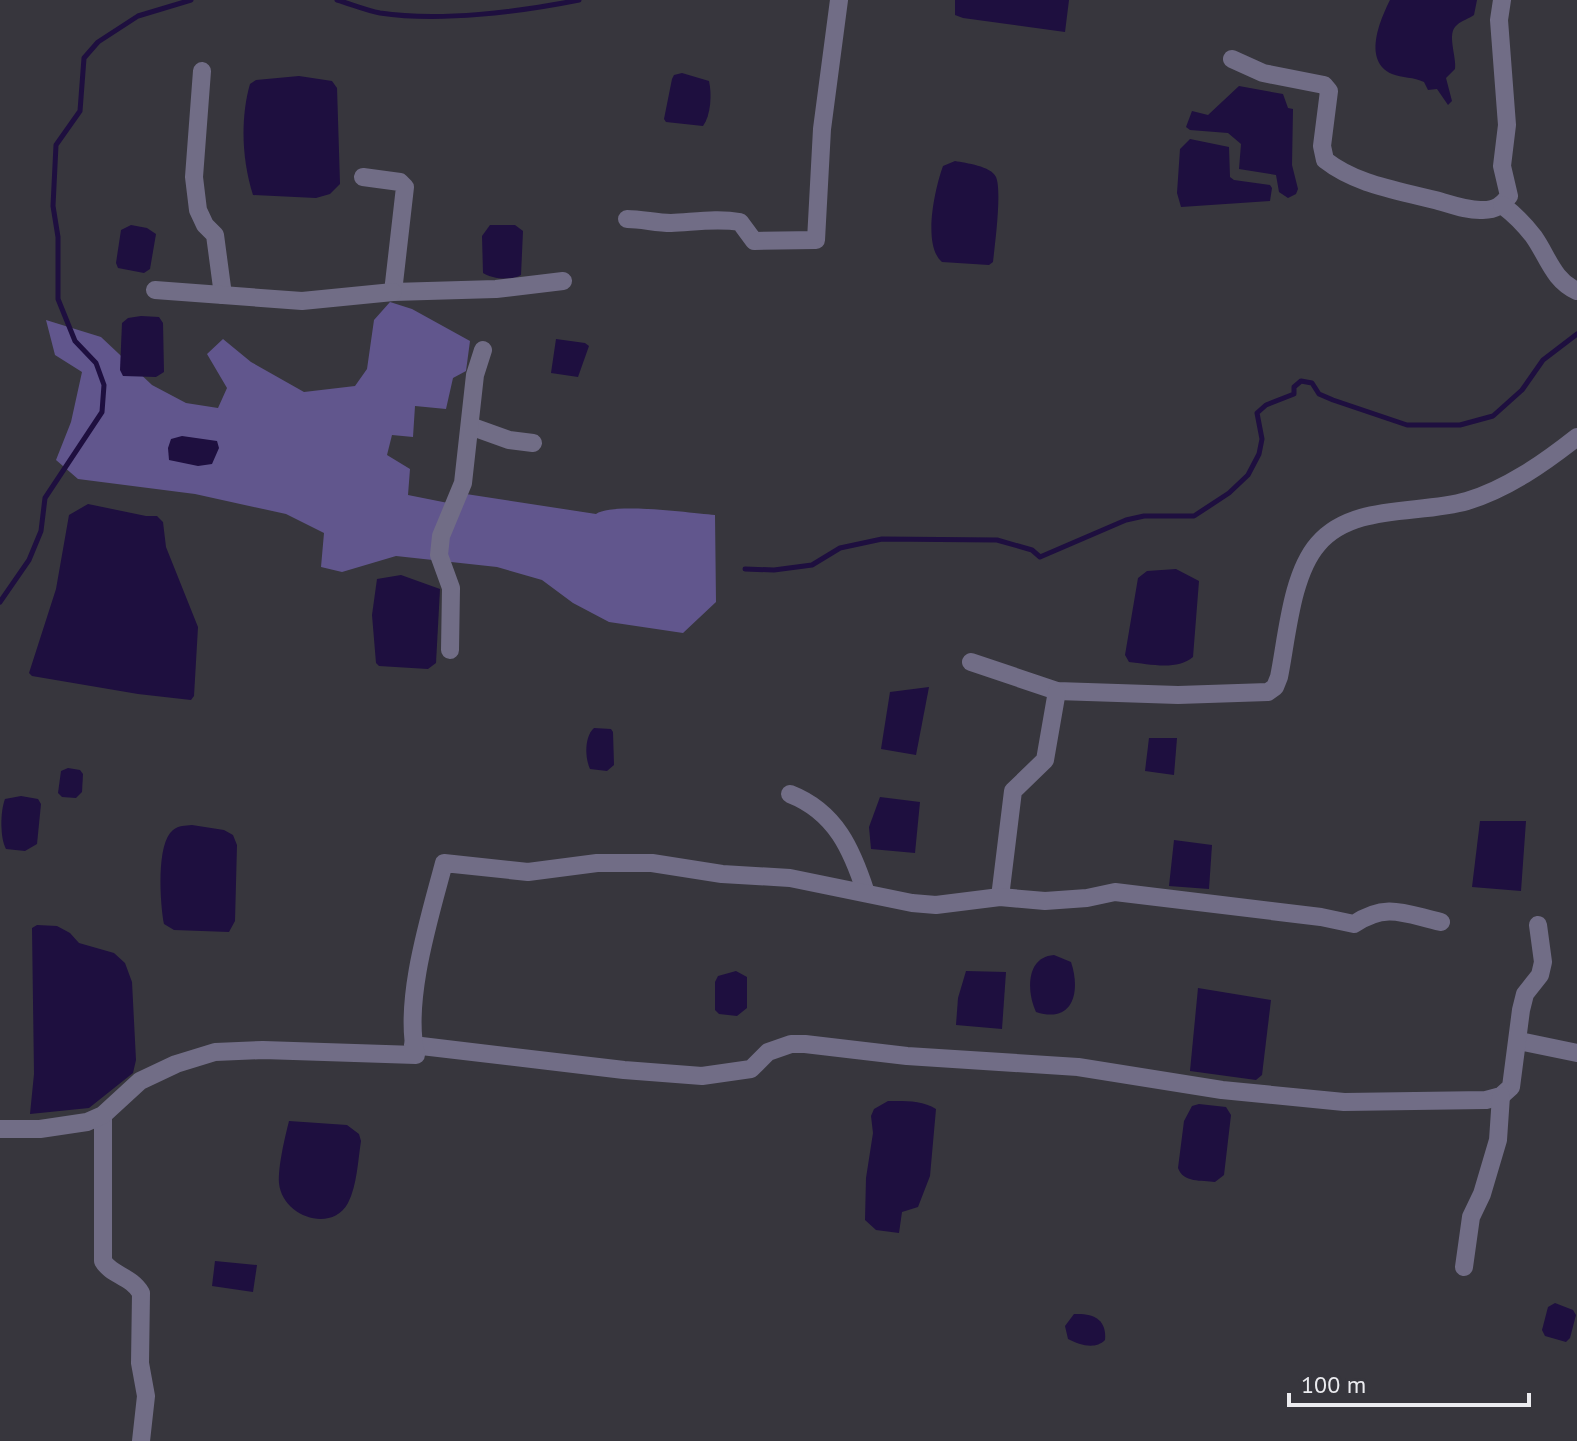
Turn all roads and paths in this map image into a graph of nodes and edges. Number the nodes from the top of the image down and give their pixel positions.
1 (839, 0) edge
2 (1502, 0) edge
3 (1232, 59) dead end
4 (202, 71) dead end
5 (363, 177) dead end
6 (1502, 205) junction
7 (627, 219) dead end
8 (563, 281) dead end
9 (155, 290) dead end
10 (1577, 291) edge
11 (393, 292) junction
12 (223, 295) junction
13 (483, 350) dead end
14 (470, 426) junction
15 (1577, 437) edge
16 (533, 443) dead end
17 (450, 650) dead end
18 (971, 662) dead end
19 (1057, 691) junction
20 (790, 794) dead end
21 (866, 893) junction
22 (1000, 897) junction
23 (1441, 922) dead end
24 (1538, 925) dead end
25 (1519, 1041) junction
26 (413, 1045) junction
27 (1577, 1053) edge
28 (1501, 1096) junction
29 (103, 1115) junction
30 (0, 1129) edge
31 (1464, 1267) dead end
32 (141, 1441) edge

1 - 7 street
2 - 6 street
3 - 6 street
4 - 12 street
5 - 11 street
6 - 10 street
8 - 11 street
9 - 12 street
11 - 12 street
13 - 14 street
14 - 16 street
14 - 17 street
15 - 19 street
18 - 19 street
19 - 22 street
20 - 21 street
21 - 22 street
21 - 26 street
22 - 23 street
24 - 25 street
25 - 27 street
25 - 28 street
26 - 28 street
26 - 29 street
28 - 31 street
29 - 30 street
29 - 32 street

